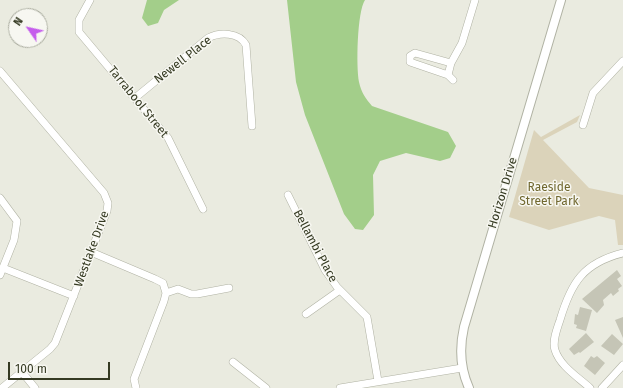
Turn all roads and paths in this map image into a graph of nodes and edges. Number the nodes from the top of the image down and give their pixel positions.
1 (90, 0) edge
2 (475, 0) edge
3 (561, 0) edge
4 (623, 61) edge
5 (451, 63) junction
6 (0, 71) edge
7 (135, 98) junction
8 (583, 125) dead end
9 (252, 126) dead end
10 (288, 195) dead end
11 (0, 198) edge
12 (204, 209) dead end
13 (91, 252) junction
14 (623, 253) edge
15 (3, 268) junction
16 (0, 275) edge
17 (229, 288) dead end
18 (340, 290) junction
19 (166, 293) junction
20 (74, 296) junction
21 (306, 314) dead end
22 (233, 362) dead end
23 (623, 365) edge
24 (462, 368) junction
25 (22, 372) junction
26 (378, 381) junction
27 (2, 388) edge
28 (35, 388) edge
29 (136, 388) edge
30 (266, 388) edge
31 (340, 388) edge
32 (469, 388) edge
33 (590, 388) edge
34 (602, 388) edge

1 - 7 street, Tarrabool Street
2 - 5 street
3 - 24 street, Horizon Drive
4 - 8 street
5 - 5 street
6 - 13 street, Westlake Drive
7 - 9 street, Newell Place
7 - 12 street, Tarrabool Street
10 - 18 street, Bellambi Place
11 - 15 street
13 - 19 street
13 - 20 street, Westlake Drive
14 - 33 street
15 - 16 street
15 - 20 street
17 - 19 street
18 - 21 street
18 - 26 street, Bellambi Place
19 - 29 street
20 - 25 street, Westlake Drive
22 - 30 street
23 - 34 street
24 - 26 street
24 - 32 street, Horizon Drive
25 - 27 street, Westlake Drive
25 - 28 street
26 - 31 street

